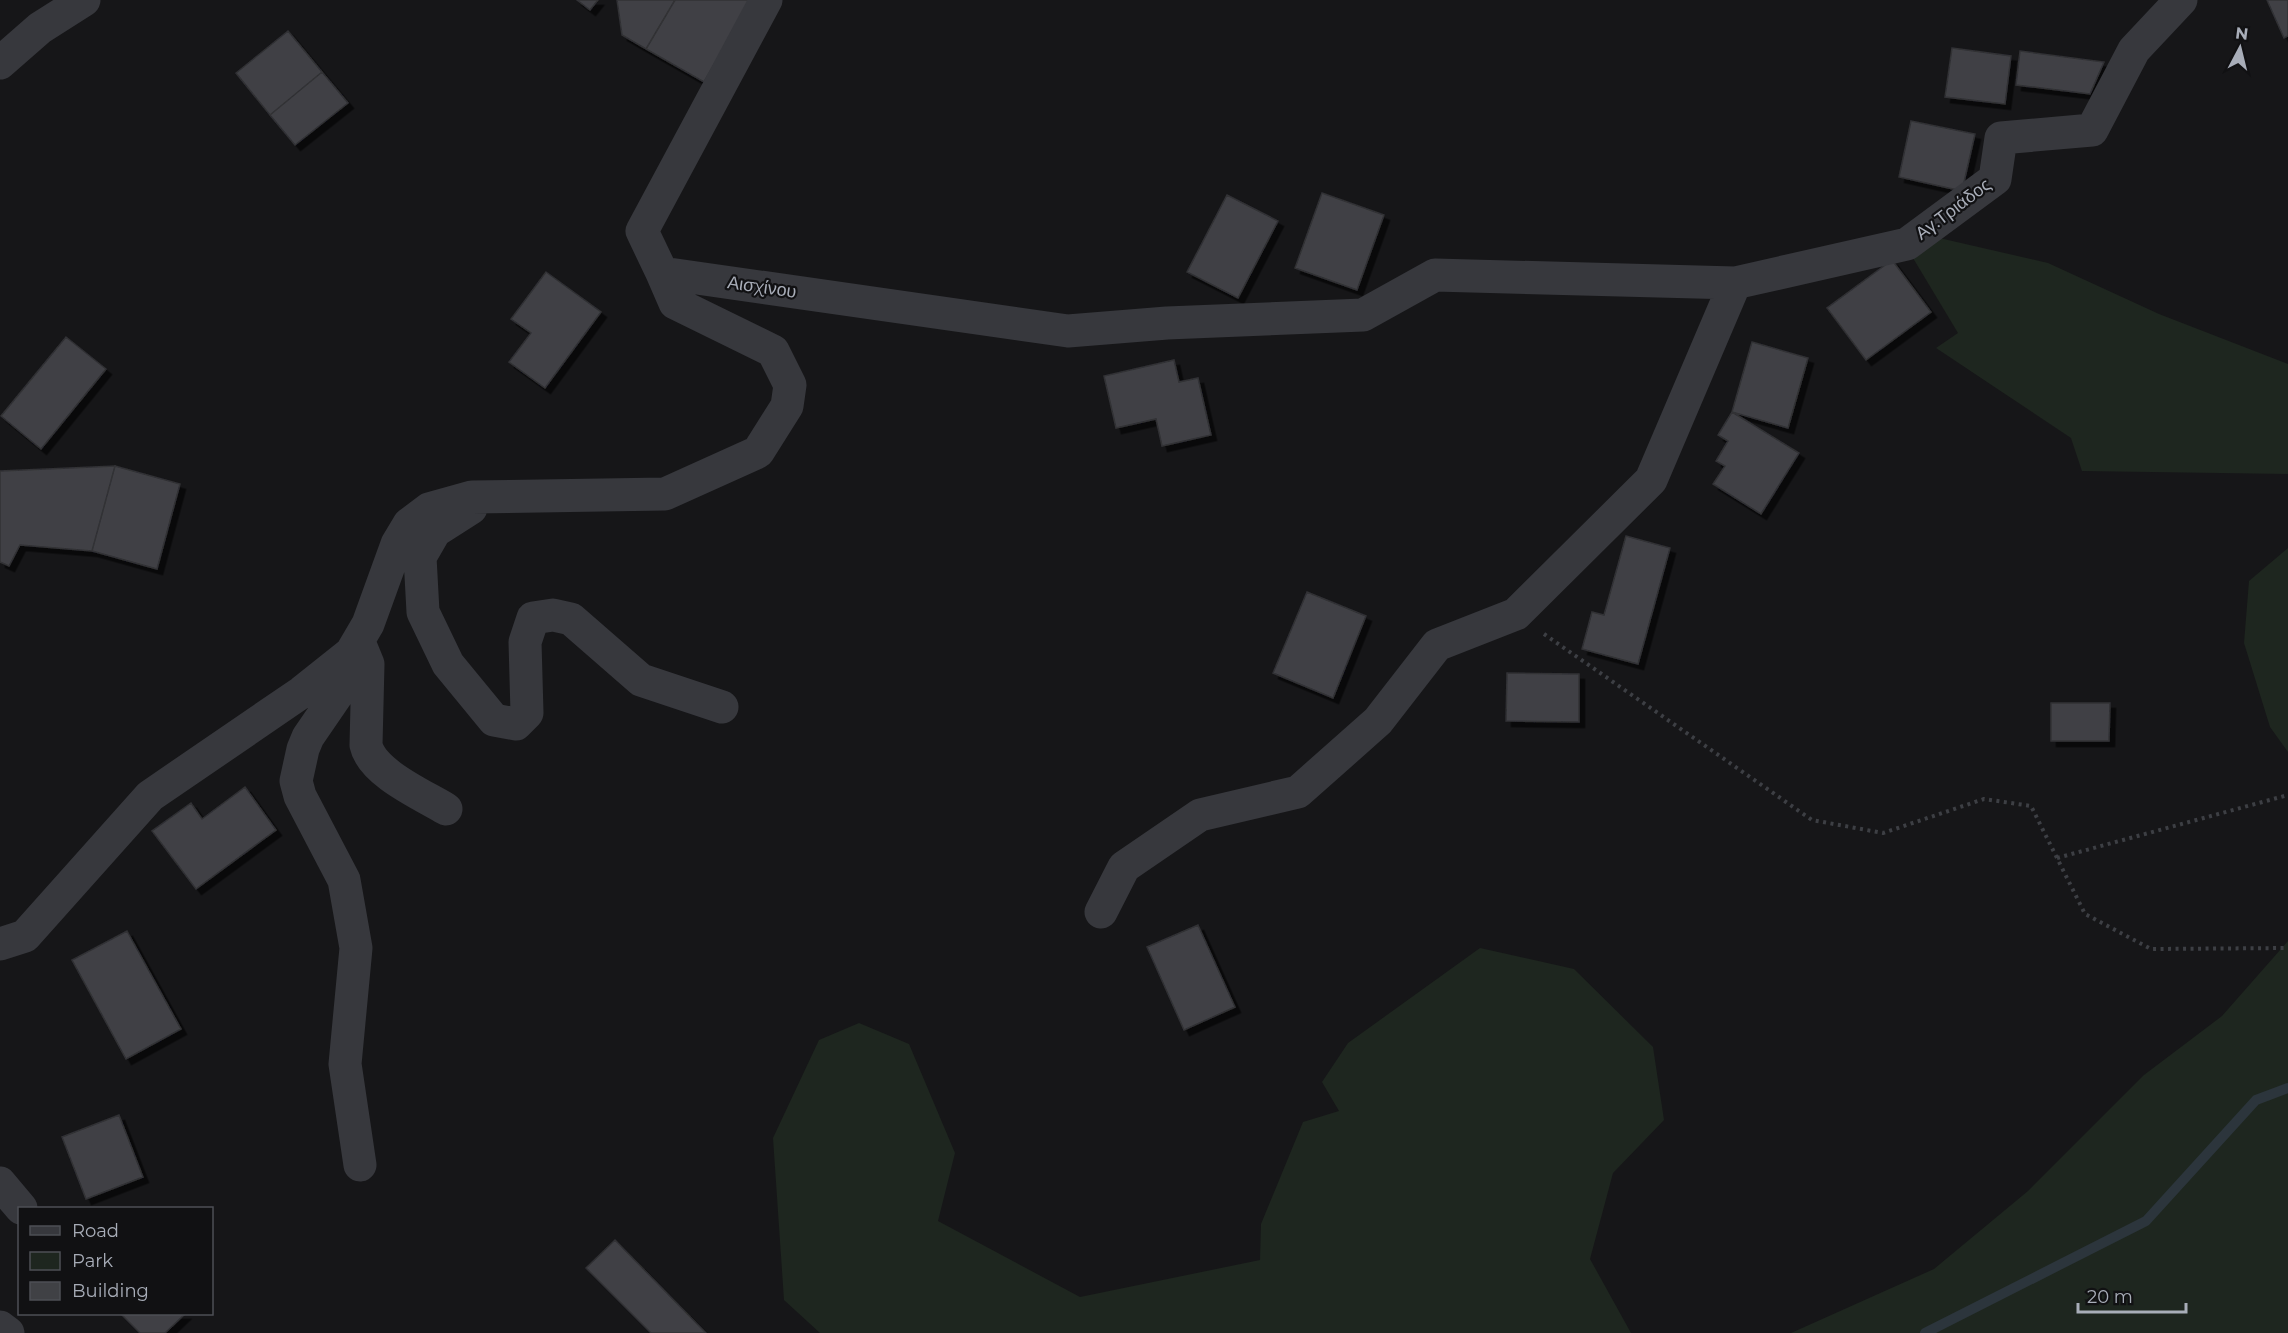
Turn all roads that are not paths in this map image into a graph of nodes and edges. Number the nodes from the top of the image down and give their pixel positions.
1 (84, 0) edge
2 (766, 0) edge
3 (2181, 0) edge
4 (0, 63) edge
5 (662, 273) junction
6 (1735, 283) junction
7 (491, 496) junction
8 (350, 652) junction
9 (722, 707) dead end
10 (446, 809) dead end
11 (1101, 912) dead end
12 (0, 944) edge
13 (360, 1165) dead end
14 (0, 1183) edge
15 (19, 1207) edge
16 (0, 1327) edge
17 (8, 1333) edge

1 - 4 street
2 - 5 street
3 - 6 street, Αγ.Τριάδος
5 - 6 street, Αισχίνου
5 - 7 street
6 - 11 street
7 - 8 street
7 - 9 street
8 - 10 street
8 - 12 street
8 - 13 street
14 - 15 street
16 - 17 street

